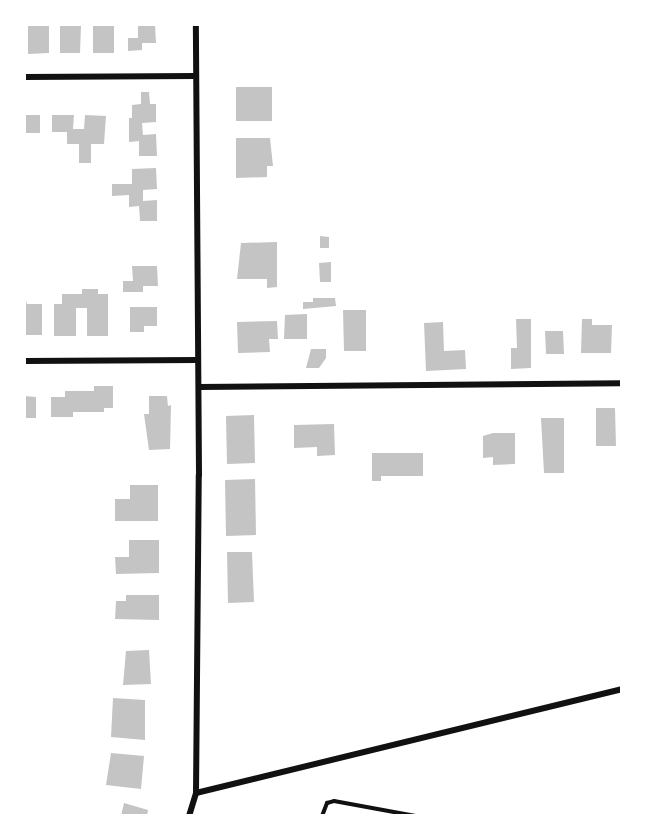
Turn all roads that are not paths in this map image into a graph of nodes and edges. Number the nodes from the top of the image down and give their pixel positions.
1 (196, 24) edge
2 (196, 76) junction
3 (24, 77) edge
4 (198, 360) junction
5 (24, 361) edge
6 (622, 383) edge
7 (199, 387) junction
8 (622, 689) edge
9 (196, 793) junction
10 (189, 816) edge
11 (322, 816) edge
12 (416, 816) edge

1 - 2 street
2 - 3 street
2 - 4 street
4 - 5 street
4 - 7 street
6 - 7 street
7 - 9 street
8 - 9 street
9 - 10 street
11 - 12 lane

